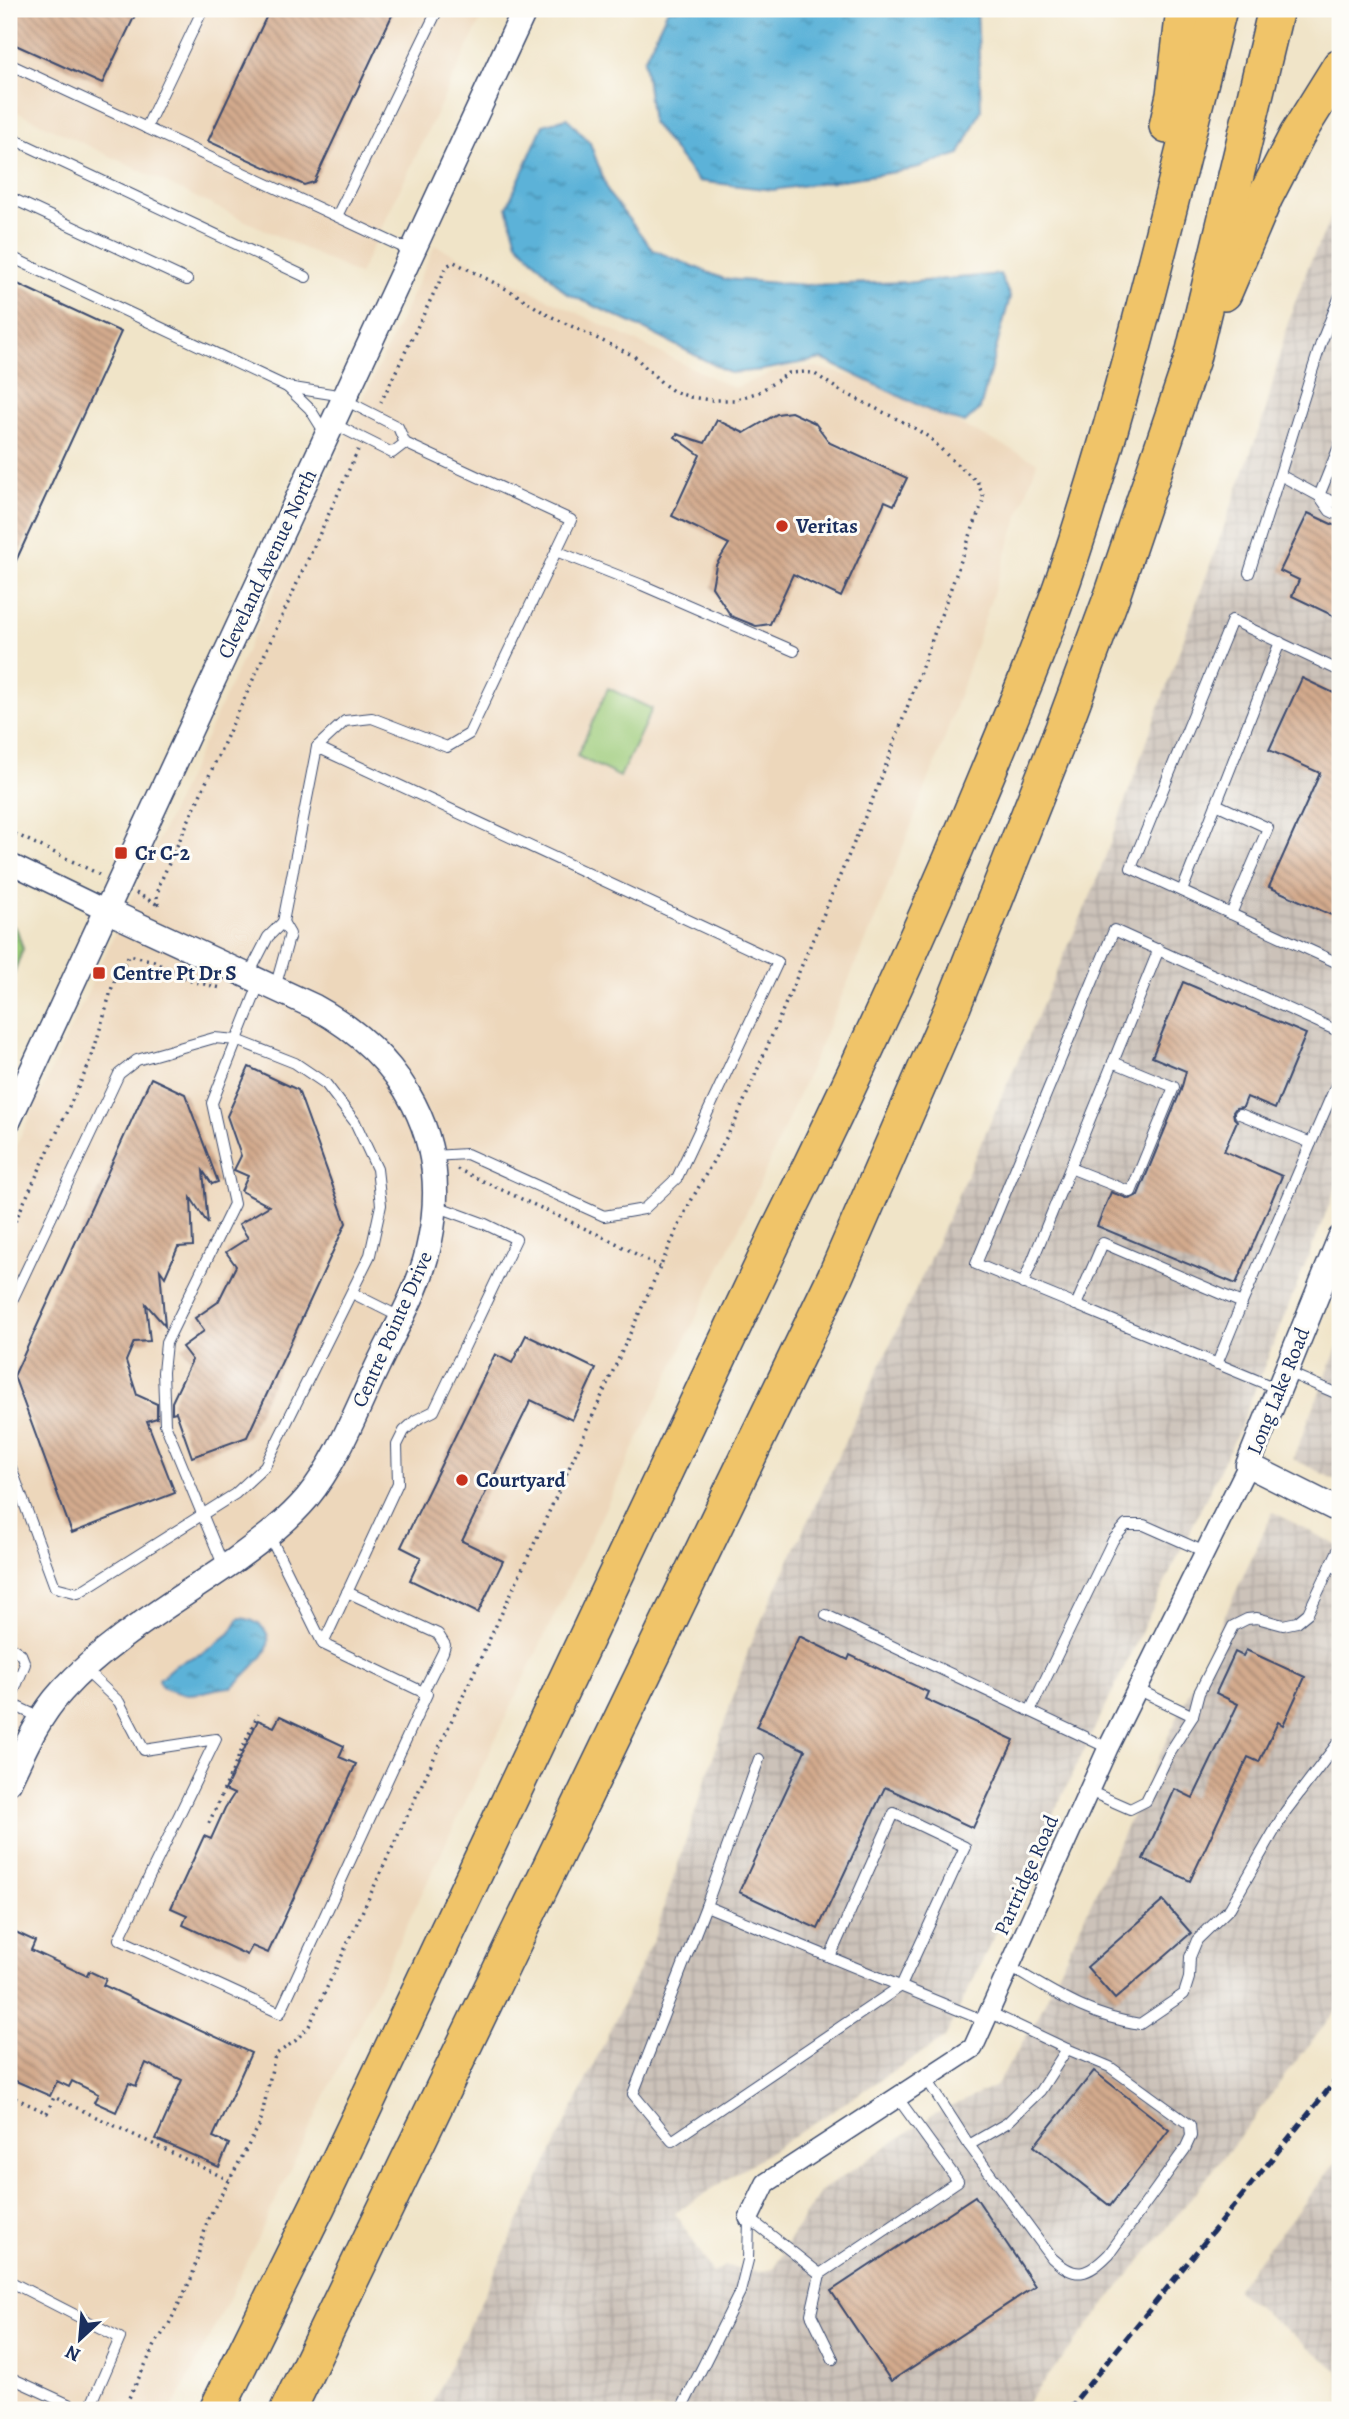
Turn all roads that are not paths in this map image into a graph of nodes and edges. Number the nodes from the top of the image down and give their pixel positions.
1 (203, 9) edge
2 (438, 9) edge
3 (525, 9) edge
4 (1184, 9) edge
5 (1219, 9) edge
6 (1276, 9) edge
7 (9, 64) edge
8 (1340, 66) edge
9 (146, 128) junction
10 (9, 137) edge
11 (9, 197) edge
12 (337, 216) junction
13 (412, 251) junction
14 (9, 256) edge
15 (306, 277) dead end
16 (187, 280) dead end
17 (1340, 296) edge
18 (1192, 359) junction
19 (1123, 384) junction
20 (287, 387) junction
21 (344, 398) junction
22 (330, 429) junction
23 (405, 443) junction
24 (1340, 444) edge
25 (1280, 475) junction
26 (1319, 496) junction
27 (1340, 504) edge
28 (1340, 516) edge
29 (556, 551) junction
30 (1249, 573) dead end
31 (1280, 642) junction
32 (794, 651) dead end
33 (1340, 671) edge
34 (317, 747) junction
35 (1216, 804) junction
36 (9, 863) edge
37 (1182, 891) junction
38 (106, 910) junction
39 (1231, 914) junction
40 (284, 922) junction
41 (1159, 949) junction
42 (1340, 964) edge
43 (259, 987) junction
44 (1340, 1032) edge
45 (237, 1040) junction
46 (1113, 1062) junction
47 (1340, 1076) edge
48 (1240, 1114) dead end
49 (9, 1120) edge
50 (1311, 1143) junction
51 (431, 1156) junction
52 (1070, 1168) junction
53 (435, 1206) junction
54 (1340, 1238) edge
55 (1023, 1284) junction
56 (352, 1293) junction
57 (1242, 1303) junction
58 (1076, 1305) junction
59 (9, 1307) edge
60 (400, 1317) junction
61 (1217, 1364) junction
62 (1282, 1380) junction
63 (1340, 1395) edge
64 (9, 1462) edge
65 (1248, 1465) junction
66 (1340, 1511) edge
67 (201, 1516) junction
68 (269, 1535) junction
69 (1340, 1546) edge
70 (1205, 1552) junction
71 (1336, 1567) edge
72 (224, 1568) junction
73 (347, 1592) junction
74 (825, 1615) dead end
75 (323, 1644) junction
76 (9, 1646) edge
77 (84, 1669) junction
78 (1137, 1689) junction
79 (424, 1692) junction
80 (9, 1703) edge
81 (1030, 1711) junction
82 (1193, 1716) junction
83 (42, 1718) junction
84 (1340, 1740) edge
85 (1108, 1748) junction
86 (758, 1759) dead end
87 (9, 1782) edge
88 (1089, 1791) junction
89 (706, 1906) junction
90 (830, 1957) junction
91 (1010, 1967) junction
92 (901, 1986) junction
93 (987, 2017) junction
94 (1067, 2049) junction
95 (926, 2078) junction
96 (897, 2097) junction
97 (969, 2145) junction
98 (749, 2218) junction
99 (820, 2274) junction
100 (9, 2281) edge
101 (833, 2359) dead end
102 (9, 2377) edge
103 (81, 2410) edge
104 (89, 2410) edge
105 (217, 2410) edge
106 (288, 2410) edge
107 (681, 2410) edge

1 - 9 lane
2 - 12 lane
3 - 13 street, Cleveland Avenue North
4 - 19 highway
5 - 19 highway
6 - 18 highway
7 - 9 lane
8 - 18 highway
9 - 12 lane
10 - 15 lane
11 - 16 lane
12 - 13 lane
13 - 21 street, Cleveland Avenue North
14 - 20 lane
17 - 25 lane
18 - 106 highway
19 - 105 highway
20 - 21 lane
20 - 22 lane
21 - 22 street, Cleveland Avenue North
21 - 23 lane
22 - 23 lane
22 - 38 street, Cleveland Avenue North
23 - 29 lane
24 - 26 lane
25 - 26 lane
25 - 30 lane
26 - 27 lane
26 - 28 lane
29 - 32 lane
29 - 34 lane
31 - 33 lane
31 - 35 lane
31 - 37 lane
34 - 40 lane
34 - 51 lane
35 - 37 lane
35 - 39 lane
36 - 38 street
37 - 39 lane
38 - 43 street, Centre Pointe Drive
38 - 49 street, Cleveland Avenue North
39 - 42 lane
40 - 43 lane
40 - 43 lane
41 - 44 lane
41 - 46 lane
41 - 55 lane
43 - 45 lane
43 - 51 street, Centre Pointe Drive
45 - 56 lane
45 - 59 lane
45 - 67 lane
46 - 52 lane
46 - 52 lane
47 - 50 lane
48 - 50 lane
50 - 57 lane
51 - 53 street, Centre Pointe Drive
52 - 55 lane
53 - 60 street, Centre Pointe Drive
53 - 73 lane
54 - 62 street, Long Lake Road
55 - 58 lane
56 - 60 lane
56 - 67 lane
57 - 58 lane
57 - 61 lane
58 - 61 lane
60 - 68 street, Centre Pointe Drive
61 - 62 lane
62 - 63 lane
62 - 65 street, Long Lake Road
64 - 67 lane
65 - 66 street
65 - 70 street, Partridge Road
67 - 72 lane
68 - 72 street, Centre Pointe Drive
68 - 75 lane
69 - 71 lane
70 - 78 street, Partridge Road
70 - 81 lane
71 - 82 lane
72 - 77 street, Centre Pointe Drive
73 - 75 lane
73 - 79 lane
74 - 81 lane
75 - 79 lane
76 - 80 lane
77 - 79 lane
77 - 83 street, Centre Pointe Drive
78 - 82 lane
78 - 85 street, Partridge Road
80 - 83 lane
81 - 85 lane
82 - 88 lane
83 - 87 street, Centre Pointe Drive
84 - 91 lane
85 - 88 street, Partridge Road
86 - 89 lane
88 - 91 street, Partridge Road
89 - 90 lane
89 - 92 lane
90 - 92 lane
90 - 92 lane
91 - 93 street, Partridge Road
92 - 93 lane
93 - 94 lane
93 - 95 street, Partridge Road
94 - 97 lane
94 - 97 lane
95 - 96 street, Partridge Road
95 - 97 lane
96 - 98 street, Partridge Road
96 - 99 lane
98 - 99 lane
98 - 107 lane
99 - 101 lane
100 - 104 lane
102 - 103 lane

